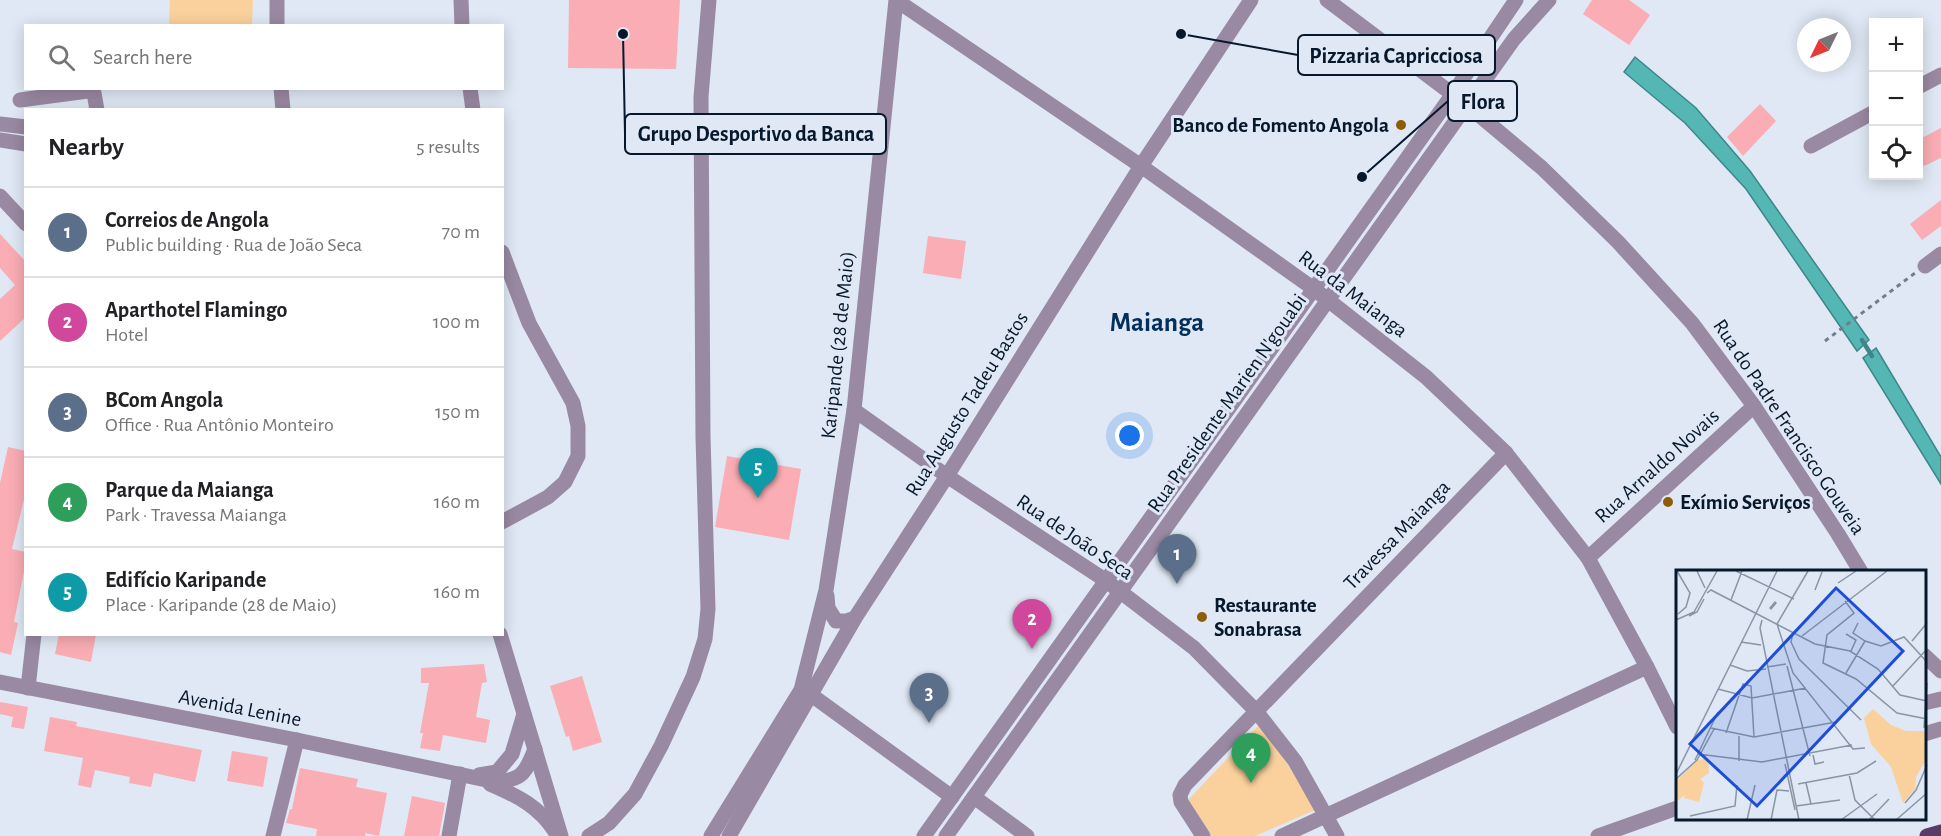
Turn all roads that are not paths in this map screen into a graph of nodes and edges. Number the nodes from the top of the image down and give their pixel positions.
1 (277, 0) edge
2 (461, 0) edge
3 (709, 0) edge
4 (896, 0) edge
5 (1251, 0) edge
6 (1327, 0) edge
7 (1516, 0) edge
8 (1549, 0) edge
9 (277, 24) edge
10 (462, 24) edge
11 (1941, 75) edge
12 (1923, 84) edge
13 (281, 90) edge
14 (470, 90) edge
15 (1452, 95) junction
16 (20, 100) dead end
17 (1467, 105) junction
18 (97, 108) edge
19 (283, 108) edge
20 (473, 108) edge
21 (1869, 115) edge
22 (0, 124) edge
23 (24, 127) edge
24 (0, 140) edge
25 (24, 144) edge
26 (1811, 146) dead end
27 (1141, 166) junction
28 (0, 196) edge
29 (24, 222) edge
30 (1941, 254) edge
31 (504, 257) edge
32 (1925, 266) road end
33 (1314, 289) junction
34 (1327, 299) junction
35 (1754, 406) junction
36 (854, 410) junction
37 (1506, 453) junction
38 (946, 476) junction
39 (504, 521) edge
40 (1588, 558) junction
41 (1860, 570) edge
42 (1105, 580) junction
43 (826, 590) junction
44 (1120, 591) junction
45 (855, 618) junction
46 (34, 636) edge
47 (501, 636) edge
48 (1926, 657) edge
49 (1647, 668) junction
50 (1941, 671) edge
51 (0, 682) edge
52 (27, 688) junction
53 (806, 692) junction
54 (1941, 699) edge
55 (1926, 703) edge
56 (524, 711) junction
57 (1256, 711) junction
58 (1676, 726) edge
59 (1941, 729) edge
60 (1926, 733) edge
61 (297, 740) junction
62 (535, 749) junction
63 (465, 775) junction
64 (952, 797) junction
65 (974, 797) junction
66 (1676, 808) edge
67 (1326, 815) junction
68 (1941, 832) edge
69 (273, 836) edge
70 (449, 836) edge
71 (559, 836) edge
72 (588, 836) edge
73 (711, 836) edge
74 (729, 836) edge
75 (924, 836) edge
76 (946, 836) edge
77 (1028, 836) edge
78 (1203, 836) edge
79 (1282, 836) edge
80 (1337, 836) edge
81 (1598, 836) edge
82 (1927, 836) edge

1 - 9 street
2 - 10 street
3 - 72 street
4 - 27 street, Rua da Maianga
4 - 36 street, Karipande (28 de Maio)
5 - 27 street, Rua Augusto Tadeu Bastos
6 - 15 street, Rua do Padre Francisco Gouveia
7 - 15 street, Rua Presidente Marien N'gouabi
8 - 17 street, Rua Presidente Marien N'gouabi
11 - 12 street
13 - 19 street
14 - 20 street
15 - 17 street, Rua do Padre Francisco Gouveia
15 - 33 street, Rua Presidente Marien N'gouabi
16 - 18 street
17 - 34 street, Rua Presidente Marien N'gouabi
17 - 35 street, Rua do Padre Francisco Gouveia
21 - 26 street
22 - 23 street
24 - 25 street
27 - 33 street, Rua da Maianga
27 - 38 street, Rua Augusto Tadeu Bastos
28 - 29 street
30 - 32 street
31 - 39 street
33 - 34 street, Rua da Maianga
33 - 42 street, Rua Presidente Marien N'gouabi
34 - 37 street, Rua da Maianga
34 - 44 street, Rua Presidente Marien N'gouabi
35 - 40 street, Rua Arnaldo Novais
35 - 41 street, Rua do Padre Francisco Gouveia
36 - 38 street, Rua de João Seca
36 - 43 street, Karipande (28 de Maio)
37 - 40 street, Rua da Maianga
37 - 57 street, Travessa Maianga
38 - 42 street, Rua de João Seca
38 - 45 street, Rua Augusto Tadeu Bastos
40 - 49 street, Rua da Maianga
42 - 44 street, Rua de João Seca
42 - 64 street, Rua Presidente Marien N'gouabi
43 - 45 street
43 - 53 street, Karipande (28 de Maio)
44 - 57 street, Rua de João Seca
44 - 65 street, Rua Presidente Marien N'gouabi
45 - 53 street, Rua Augusto Tadeu Bastos
46 - 52 street
47 - 56 street
48 - 50 street
49 - 58 street, Rua da Maianga
49 - 67 street
51 - 52 street, Avenida Lenine
52 - 61 street, Avenida Lenine
53 - 64 street
53 - 73 street, Rua Augusto Tadeu Bastos
53 - 74 street, Rua Augusto Tadeu Bastos
54 - 55 street
56 - 62 street
56 - 63 street, Avenida Lenine
57 - 67 street, Rua de João Seca
57 - 78 street, Travessa Maianga
59 - 60 street
61 - 63 street, Avenida Lenine
61 - 69 street
62 - 63 street, Avenida Lenine
62 - 71 street
63 - 70 street
63 - 71 street
64 - 75 street, Rua Presidente Marien N'gouabi
65 - 76 street, Rua Presidente Marien N'gouabi
65 - 77 street
66 - 81 street
67 - 79 street
67 - 80 street, Rua de João Seca
68 - 82 main road

